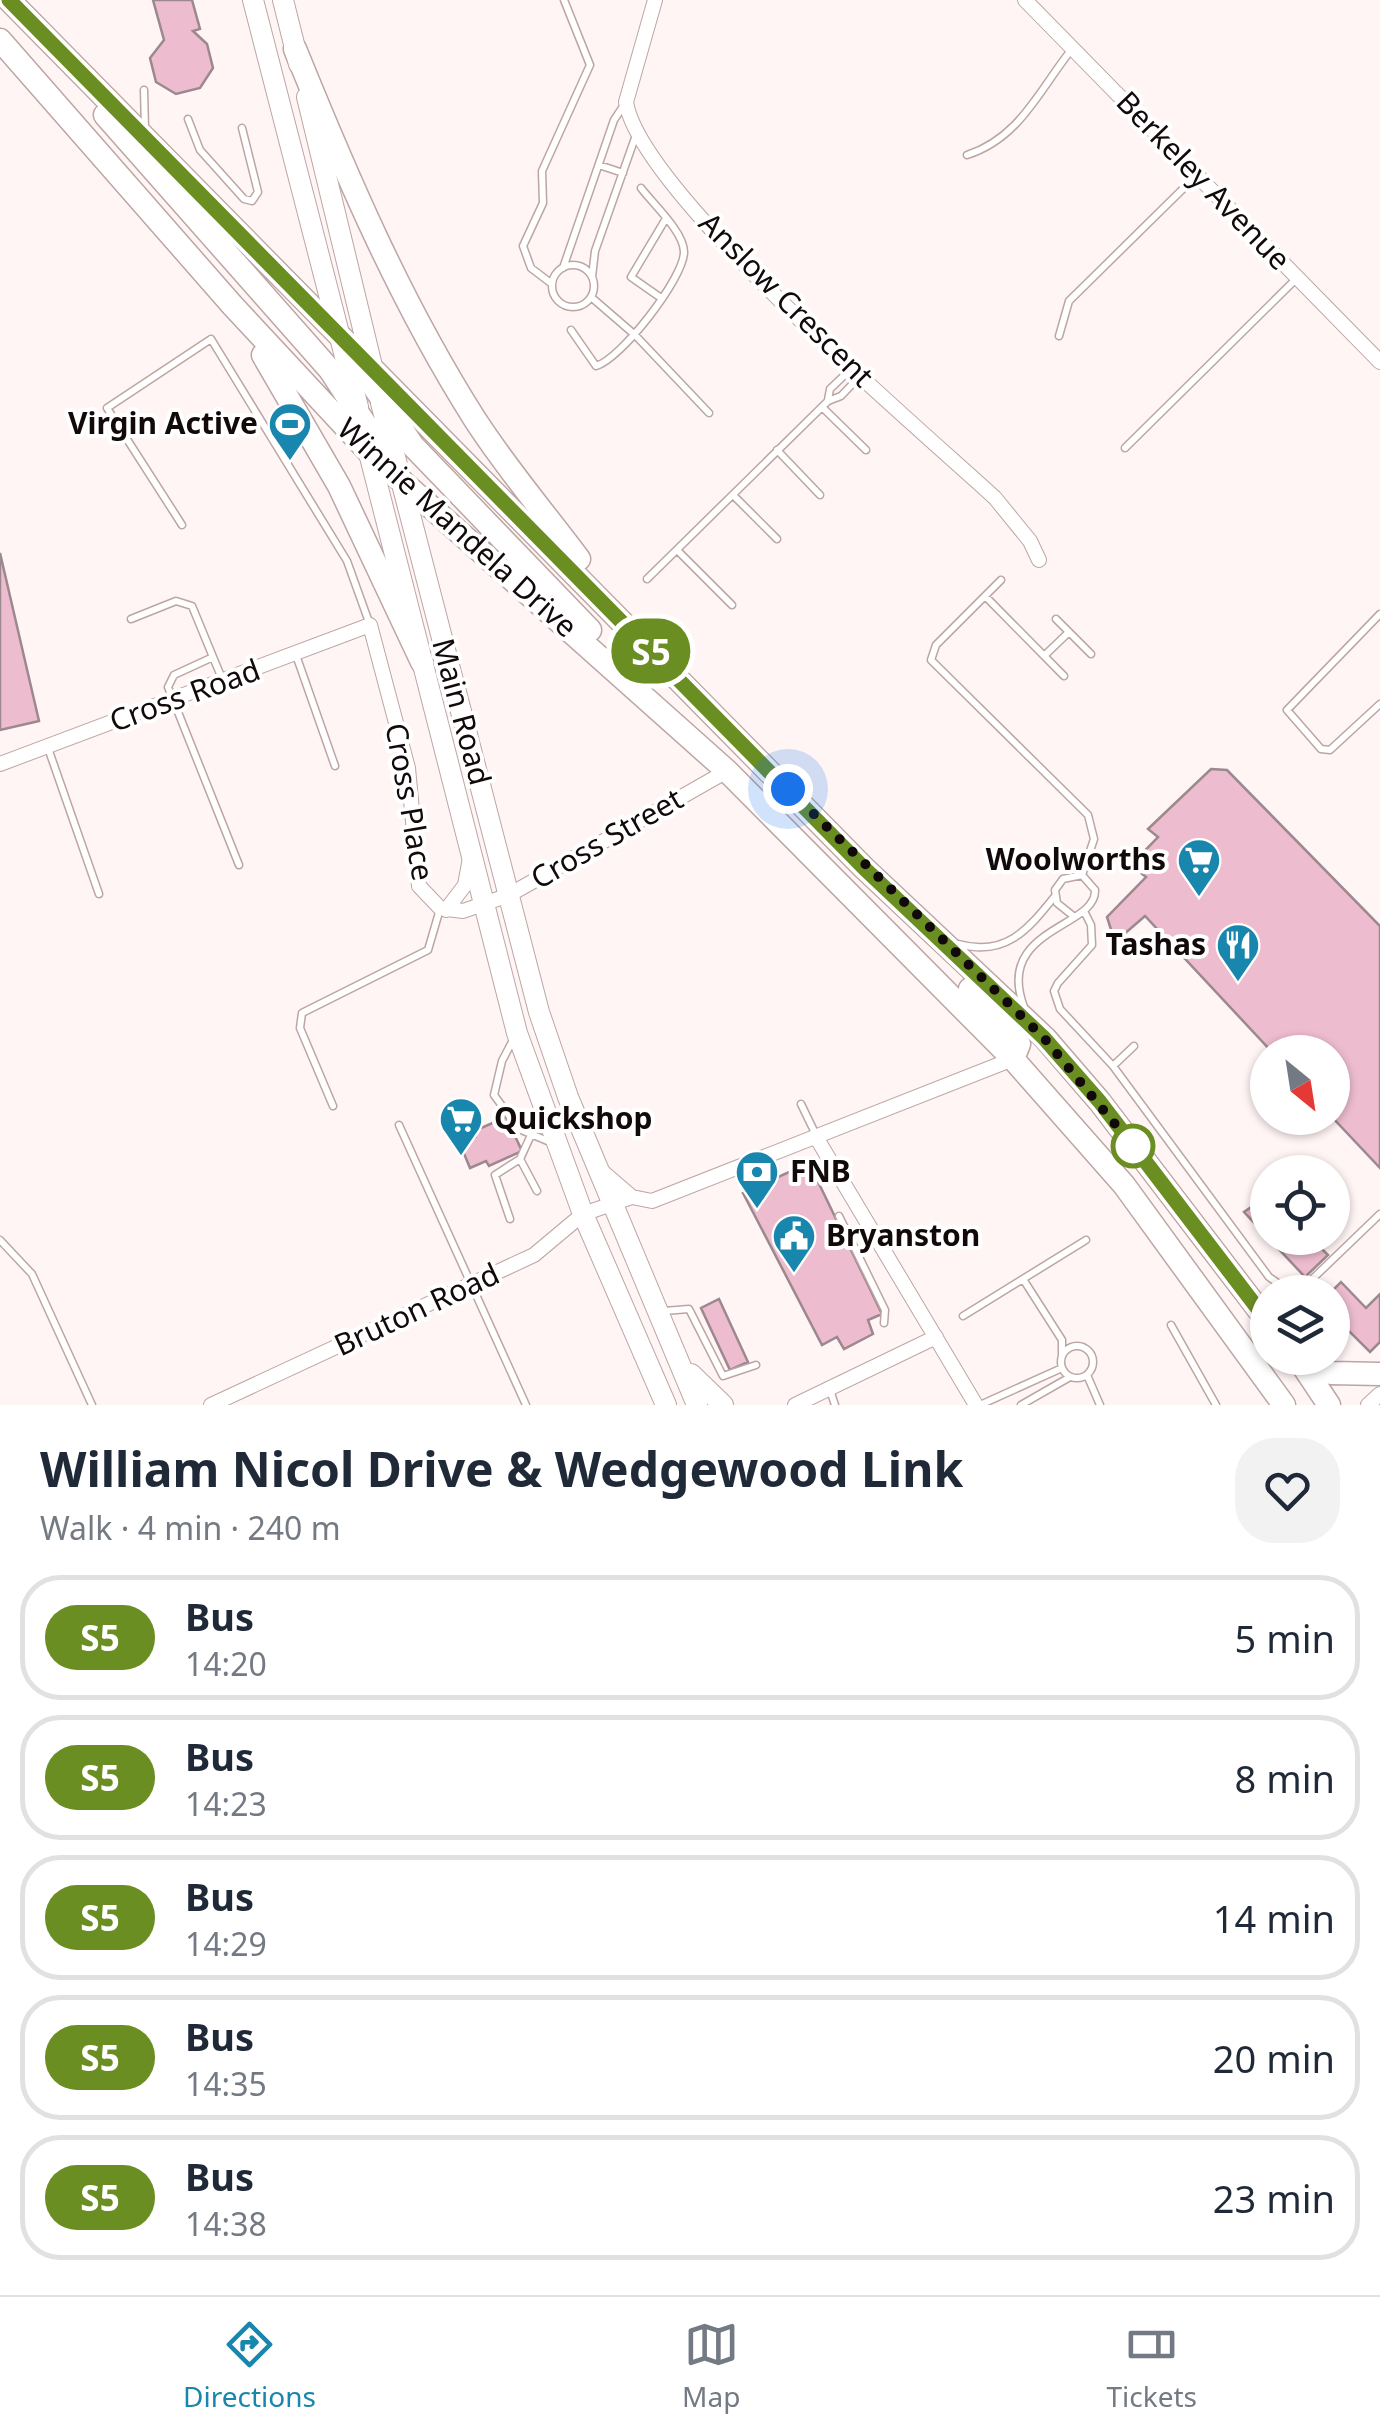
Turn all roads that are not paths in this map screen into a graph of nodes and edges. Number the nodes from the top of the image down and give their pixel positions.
1 (9, 0) edge
2 (253, 0) edge
3 (283, 0) edge
4 (564, 0) edge
5 (655, 0) edge
6 (1026, 0) edge
7 (32, 24) junction
8 (0, 40) edge
9 (1072, 48) junction
10 (295, 49) junction
11 (144, 90) dead end
12 (626, 102) junction
13 (188, 119) dead end
14 (242, 128) dead end
15 (636, 133) junction
16 (144, 137) junction
17 (967, 155) dead end
18 (598, 164) junction
19 (623, 173) junction
20 (1196, 175) junction
21 (641, 188) dead end
22 (665, 220) junction
23 (563, 268) junction
24 (592, 277) junction
25 (1297, 278) junction
26 (552, 284) junction
27 (591, 297) junction
28 (660, 298) junction
29 (233, 306) junction
30 (571, 330) dead end
31 (339, 332) junction
32 (635, 335) junction
33 (1059, 336) dead end
34 (370, 362) junction
35 (1380, 362) edge
36 (857, 371) junction
37 (825, 404) junction
38 (370, 406) junction
39 (708, 413) dead end
40 (1125, 448) dead end
41 (778, 450) junction
42 (866, 450) dead end
43 (368, 451) junction
44 (400, 480) junction
45 (732, 495) junction
46 (820, 495) dead end
47 (182, 525) dead end
48 (777, 539) dead end
49 (677, 550) junction
50 (1039, 560) dead end
51 (647, 579) dead end
52 (1001, 580) dead end
53 (985, 596) junction
54 (732, 605) dead end
55 (1380, 614) edge
56 (1056, 618) dead end
57 (131, 619) dead end
58 (370, 625) junction
59 (626, 626) junction
60 (1069, 632) junction
61 (1091, 654) dead end
62 (296, 655) junction
63 (1044, 656) junction
64 (213, 657) junction
65 (422, 662) junction
66 (1064, 676) dead end
67 (224, 682) junction
68 (171, 701) junction
69 (652, 703) junction
70 (1380, 704) edge
71 (48, 747) junction
72 (0, 764) edge
73 (335, 766) dead end
74 (727, 771) junction
75 (471, 855) junction
76 (238, 865) dead end
77 (864, 868) junction
78 (1082, 876) junction
79 (98, 894) dead end
80 (509, 895) junction
81 (1055, 896) junction
82 (485, 906) junction
83 (443, 909) junction
84 (1085, 913) junction
85 (1072, 915) junction
86 (937, 938) junction
87 (1034, 1028) junction
88 (517, 1033) junction
89 (1134, 1046) dead end
90 (1013, 1059) junction
91 (1113, 1066) junction
92 (801, 1104) dead end
93 (333, 1106) dead end
94 (399, 1125) dead end
95 (531, 1136) junction
96 (816, 1136) junction
97 (556, 1144) junction
98 (520, 1158) junction
99 (536, 1191) dead end
100 (623, 1199) junction
101 (584, 1214) junction
102 (1380, 1214) edge
103 (839, 1216) dead end
104 (510, 1219) dead end
105 (0, 1240) edge
106 (1086, 1240) dead end
107 (1023, 1279) junction
108 (473, 1284) junction
109 (1250, 1298) edge
110 (658, 1310) junction
111 (963, 1316) dead end
112 (884, 1323) dead end
113 (1171, 1325) dead end
114 (936, 1337) junction
115 (1062, 1340) junction
116 (1076, 1345) junction
117 (675, 1353) junction
118 (1062, 1356) junction
119 (756, 1365) dead end
120 (1062, 1368) junction
121 (1350, 1373) edge
122 (1380, 1374) edge
123 (1309, 1375) edge
124 (1070, 1376) junction
125 (1085, 1376) junction
126 (1044, 1378) junction
127 (1048, 1386) junction
128 (830, 1389) junction
129 (1380, 1394) edge
130 (804, 1403) edge
131 (92, 1405) edge
132 (211, 1405) edge
133 (526, 1405) edge
134 (666, 1405) edge
135 (696, 1405) edge
136 (723, 1405) edge
137 (834, 1405) edge
138 (978, 1405) edge
139 (1021, 1405) edge
140 (1100, 1405) edge
141 (1216, 1405) edge
142 (1284, 1405) edge
143 (1329, 1405) edge
144 (1368, 1405) edge

1 - 7 main road, Winnie Mandela Drive
2 - 31 main road
3 - 10 main road, Main Road
4 - 26 lane
5 - 12 street
6 - 9 street, Berkeley Avenue
7 - 16 main road, Winnie Mandela Drive
7 - 38 main road
8 - 29 main road, Winnie Mandela Drive
9 - 17 lane
9 - 20 street, Berkeley Avenue
10 - 34 main road, Main Road
10 - 59 main road
11 - 16 lane
12 - 15 street, Anslow Crescent
12 - 18 lane
13 - 14 lane
15 - 19 lane
15 - 36 street, Anslow Crescent
16 - 31 main road, Winnie Mandela Drive
18 - 19 lane
18 - 23 lane
19 - 24 lane
20 - 25 street, Berkeley Avenue
20 - 33 lane
21 - 22 lane
22 - 28 lane
22 - 28 lane
23 - 24 lane
23 - 26 lane
24 - 27 lane
25 - 35 street, Berkeley Avenue
25 - 40 lane
26 - 27 lane
27 - 32 lane
28 - 32 lane
29 - 43 main road, Winnie Mandela Drive
29 - 65 main road
30 - 32 lane
31 - 34 main road, Winnie Mandela Drive
31 - 38 main road
32 - 39 lane
34 - 38 main road, Main Road
34 - 59 main road, Winnie Mandela Drive
36 - 37 lane
36 - 50 street, Anslow Crescent
37 - 41 lane
37 - 42 lane
38 - 43 main road, Main Road
38 - 44 main road
38 - 69 main road
41 - 45 lane
41 - 46 lane
43 - 44 main road, Winnie Mandela Drive
43 - 65 main road, Main Road
44 - 69 main road, Winnie Mandela Drive
44 - 80 main road, Main Road
45 - 48 lane
45 - 49 lane
47 - 58 lane
49 - 51 lane
49 - 54 lane
52 - 53 lane
53 - 63 lane
53 - 78 lane
55 - 70 lane
56 - 60 lane
57 - 64 lane
58 - 62 street, Cross Road
58 - 83 street, Cross Place
59 - 77 main road, Winnie Mandela Drive
60 - 61 lane
60 - 63 lane
62 - 67 street, Cross Road
62 - 73 lane
63 - 66 lane
64 - 67 lane
64 - 68 lane
65 - 75 main road, Main Road
67 - 68 street, Cross Road
68 - 71 street, Cross Road
68 - 76 lane
69 - 74 main road, Winnie Mandela Drive
71 - 72 street, Cross Road
71 - 79 lane
74 - 80 street, Cross Street
74 - 90 main road, Winnie Mandela Drive
75 - 82 main road, Main Road
75 - 83 street, Cross Place
77 - 86 main road, Winnie Mandela Drive
77 - 90 main road
78 - 81 lane
78 - 84 lane
80 - 82 street, Cross Street
80 - 100 main road, Main Road
81 - 85 lane
81 - 86 lane
82 - 83 street, Cross Place
82 - 88 main road, Main Road
83 - 93 lane
84 - 85 lane
84 - 91 lane
85 - 87 lane
86 - 87 main road, Winnie Mandela Drive
87 - 109 main road, Winnie Mandela Drive
88 - 95 lane
88 - 97 main road, Main Road
89 - 91 lane
90 - 96 street, Bruton Road
90 - 142 main road, Winnie Mandela Drive
91 - 102 lane
92 - 96 lane
94 - 108 lane
95 - 97 lane
95 - 98 lane
96 - 100 street, Bruton Road
96 - 114 street
97 - 101 main road, Main Road
98 - 99 lane
98 - 104 lane
100 - 101 street, Bruton Road
100 - 110 main road, Main Road
101 - 108 street, Bruton Road
101 - 134 main road, Main Road
103 - 112 lane
105 - 131 lane
106 - 107 lane
107 - 111 lane
107 - 115 lane
108 - 132 street, Bruton Road
108 - 133 lane
110 - 117 main road, Main Road
110 - 119 lane
113 - 141 lane
114 - 128 street
114 - 138 street
115 - 116 lane
115 - 118 lane
116 - 118 lane
116 - 125 lane
117 - 135 main road, Main Road
117 - 136 main road
118 - 120 lane
120 - 124 lane
120 - 126 lane
121 - 122 main road
123 - 143 main road
124 - 125 lane
124 - 127 lane
125 - 140 lane
126 - 127 lane
126 - 138 lane
127 - 139 lane
128 - 130 street
128 - 137 lane
129 - 144 street

